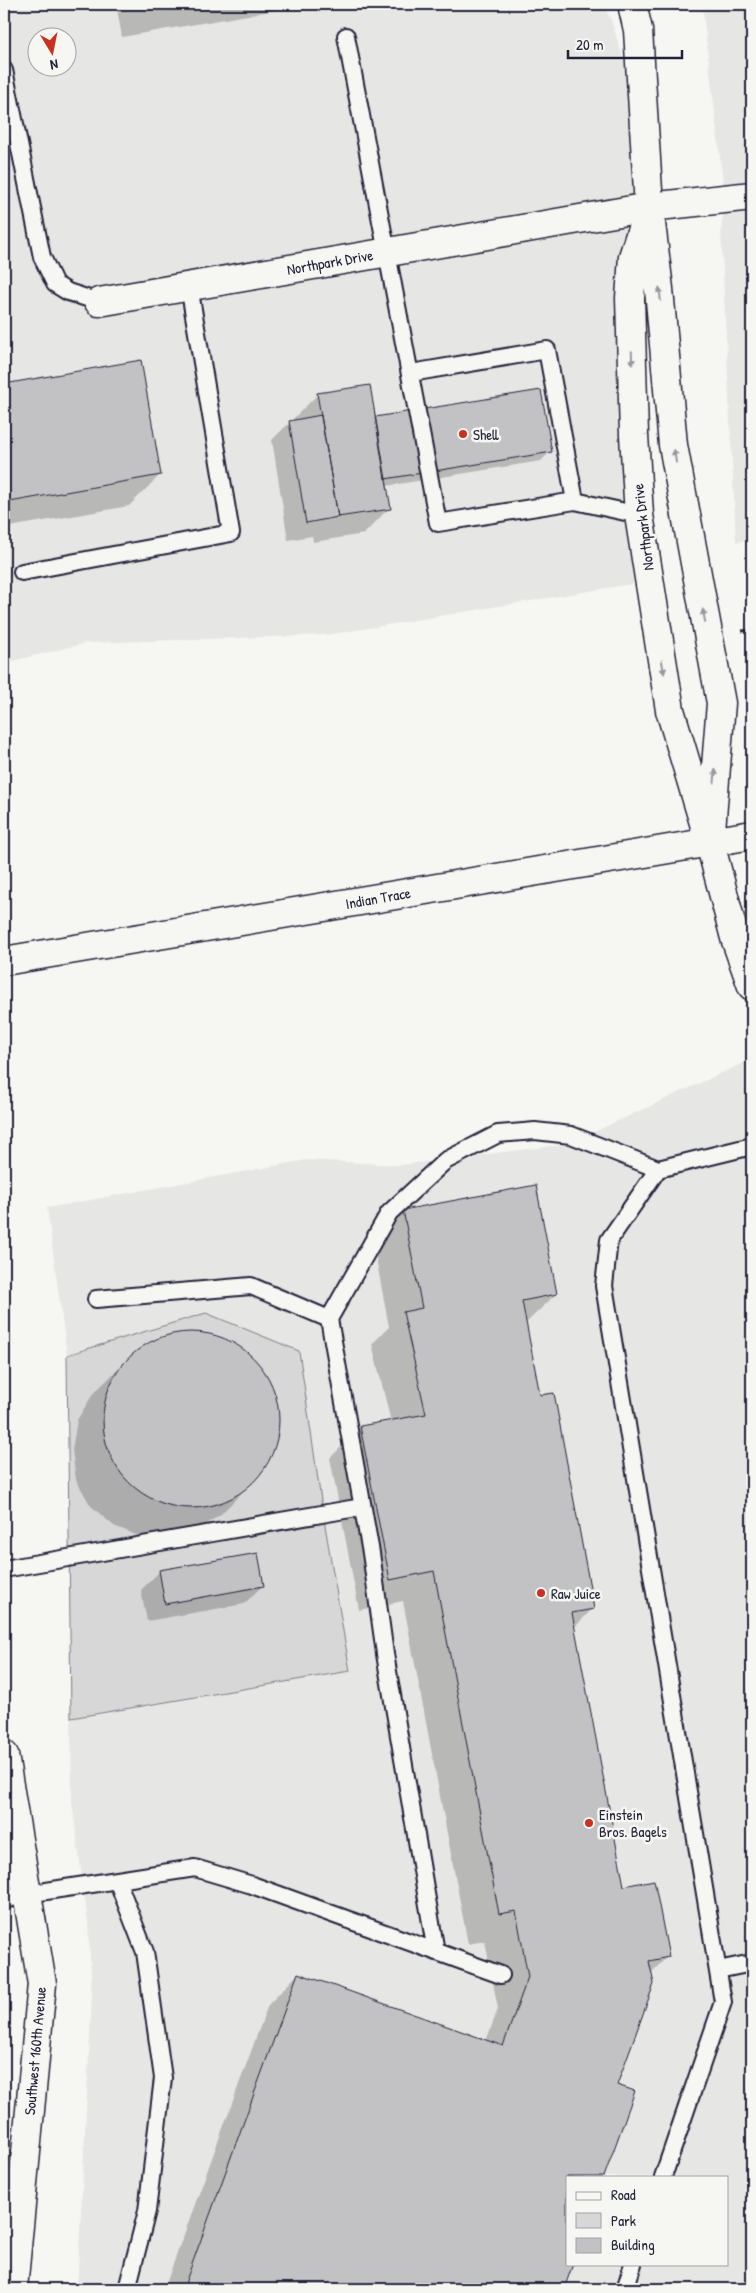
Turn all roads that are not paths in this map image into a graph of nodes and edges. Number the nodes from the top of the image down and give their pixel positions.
1 (632, 4) edge
2 (346, 36) dead end
3 (4, 70) edge
4 (752, 196) edge
5 (649, 207) junction
6 (386, 252) junction
7 (189, 286) junction
8 (100, 302) joint
9 (411, 374) junction
10 (575, 501) junction
11 (639, 515) junction
12 (22, 572) dead end
13 (752, 835) edge
14 (710, 842) junction
15 (4, 961) edge
16 (752, 986) edge
17 (752, 1146) edge
18 (658, 1169) junction
19 (96, 1299) dead end
20 (329, 1319) junction
21 (362, 1507) junction
22 (4, 1569) edge
23 (4, 1755) edge
24 (117, 1880) junction
25 (11, 1895) edge
26 (436, 1952) junction
27 (752, 1964) edge
28 (718, 1970) junction
29 (500, 1975) dead end
30 (663, 2176) edge
31 (632, 2266) edge
32 (13, 2289) edge
33 (127, 2289) edge
34 (625, 2289) edge

1 - 5 street, Northpark Drive
2 - 6 lane
3 - 8 lane
4 - 5 street
5 - 6 street, Northpark Drive
5 -> 11 street, Northpark Drive
14 -> 5 street, Northpark Drive
6 - 7 street, Northpark Drive
6 - 9 lane
7 - 8 street, Northpark Drive
7 - 12 lane
9 - 10 lane
9 - 10 lane
10 - 11 lane
11 -> 14 street, Northpark Drive
13 - 14 street, Indian Trace
14 - 15 street, Indian Trace
14 - 16 street, Northpark Drive
17 - 18 lane
18 - 20 lane
18 - 28 lane
19 - 20 lane
20 - 21 lane
21 - 22 lane
21 - 26 lane
23 - 25 street, Southwest 160th Avenue
24 - 25 lane
24 - 26 lane
24 - 33 lane
25 - 32 street, Southwest 160th Avenue
26 - 29 lane
27 - 28 lane
28 - 30 lane
31 - 34 lane

